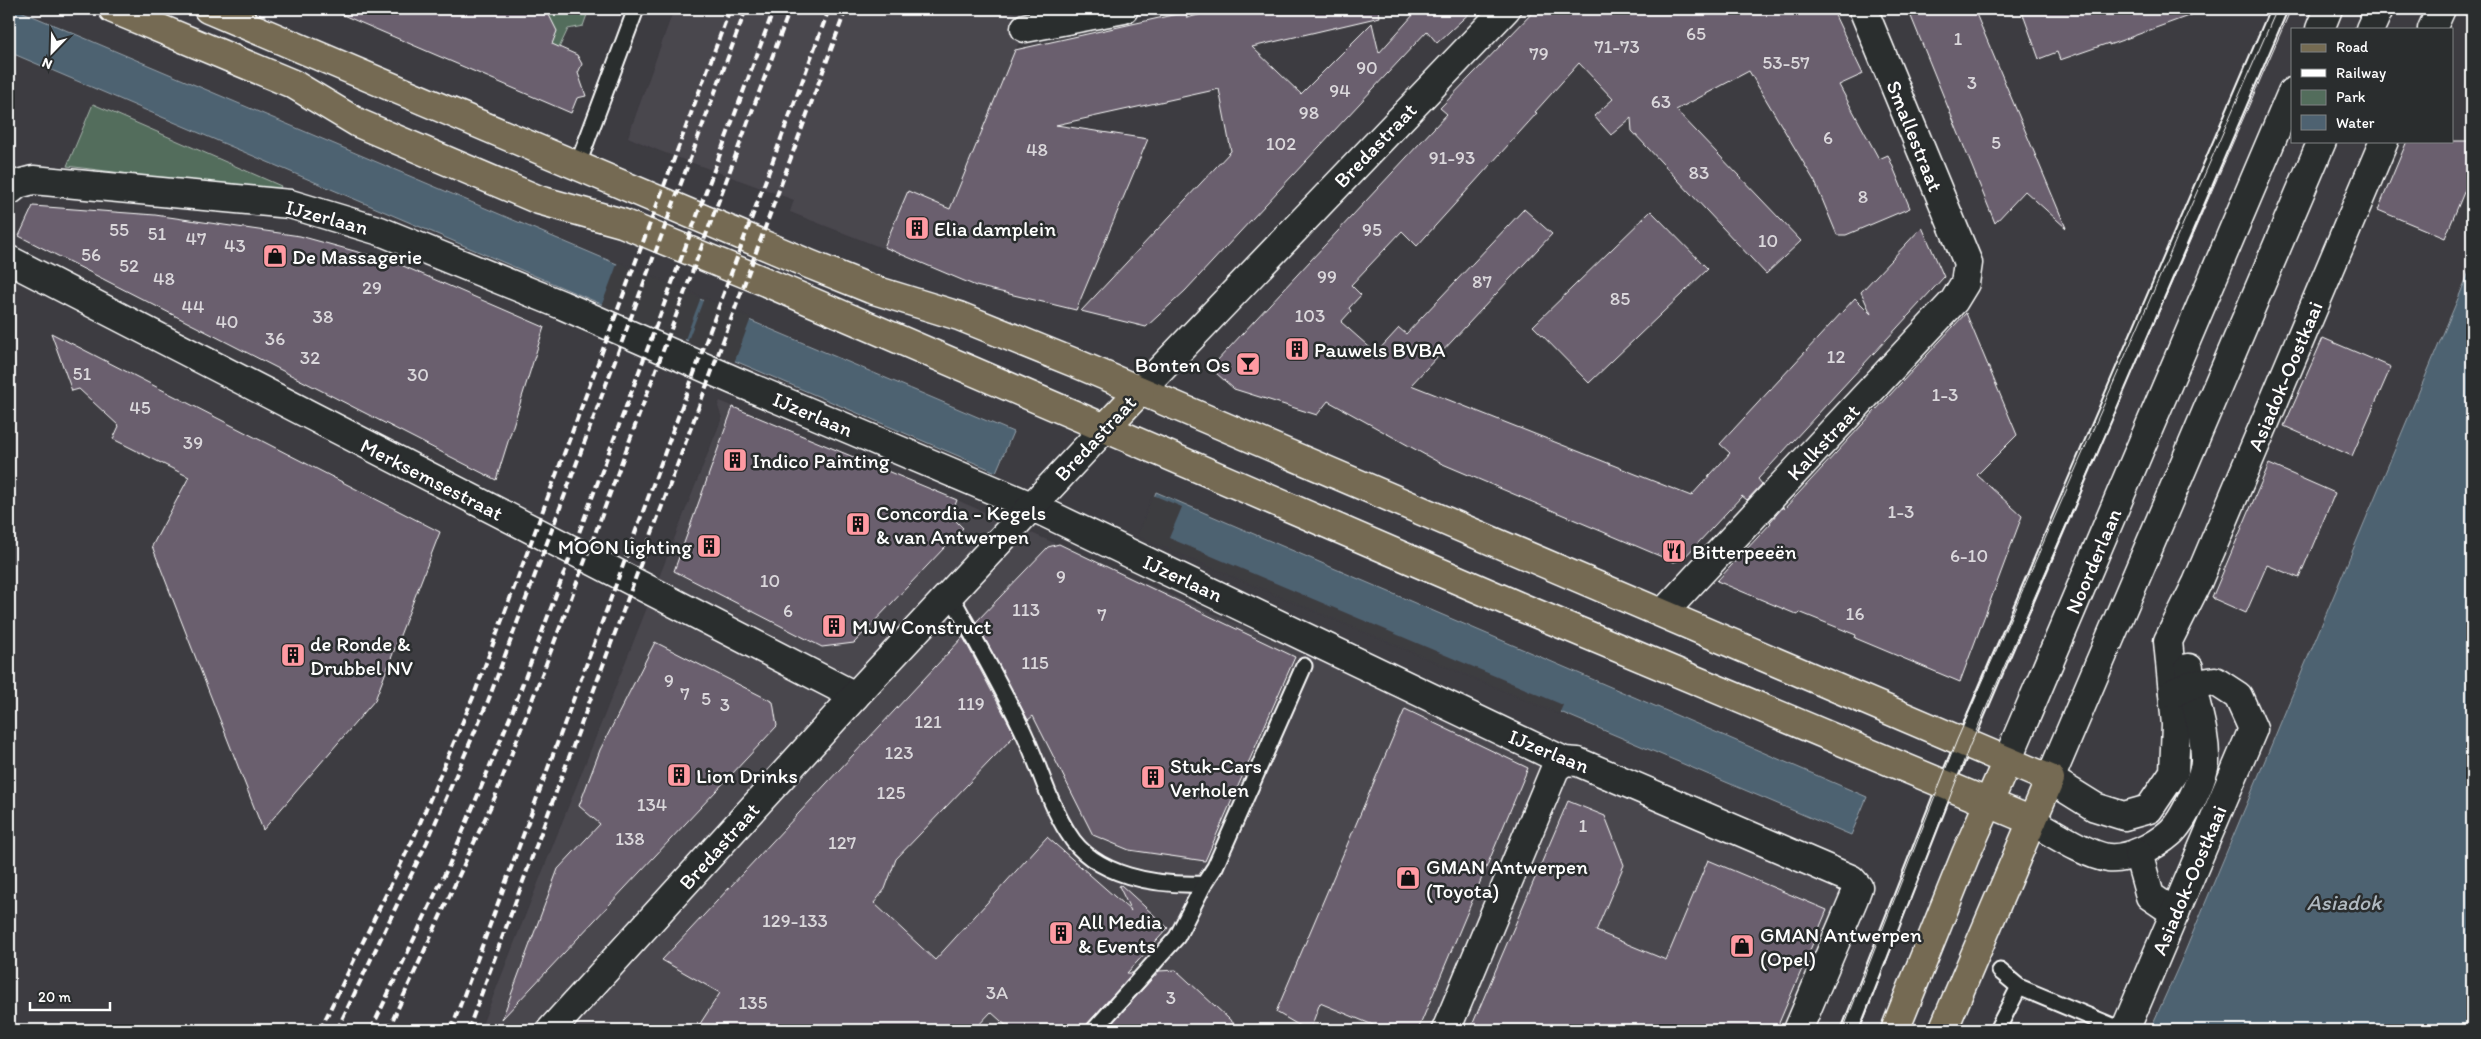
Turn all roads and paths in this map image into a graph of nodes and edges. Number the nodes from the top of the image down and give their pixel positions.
1 (113, 9) edge
2 (636, 9) edge
3 (1124, 9) edge
4 (1506, 9) edge
5 (1863, 9) edge
6 (2279, 9) edge
7 (2328, 9) edge
8 (2379, 9) edge
9 (2440, 9) edge
10 (216, 10) edge
11 (1025, 28) dead end
12 (2320, 28) edge
13 (2370, 28) edge
14 (2432, 28) edge
15 (2291, 94) edge
16 (2322, 142) edge
17 (2384, 142) edge
18 (578, 164) junction
19 (9, 190) edge
20 (9, 260) edge
21 (1968, 262) joint
22 (1140, 391) junction
23 (1104, 429) junction
24 (1031, 506) junction
25 (950, 594) junction
26 (1663, 613) junction
27 (1304, 666) dead end
28 (2182, 689) junction
29 (856, 696) junction
30 (1964, 742) junction
31 (1564, 761) junction
32 (2007, 761) junction
33 (2050, 779) junction
34 (1946, 785) junction
35 (1988, 803) junction
36 (2032, 821) junction
37 (2138, 853) junction
38 (1204, 884) junction
39 (2175, 914) junction
40 (2000, 971) dead end
41 (2019, 987) junction
42 (551, 1030) edge
43 (1094, 1030) edge
44 (1446, 1030) edge
45 (1798, 1030) edge
46 (1850, 1030) edge
47 (1894, 1030) edge
48 (1944, 1030) edge
49 (1997, 1030) edge
50 (2123, 1030) edge

1 - 23 main road
2 - 18 lane
3 - 11 street
4 - 22 street, Bredastraat
5 - 21 street, Smallestraat
6 - 30 lane
7 - 12 street
8 - 13 street
9 - 14 street
10 - 18 main road
15 - 32 street, Noorderlaan
16 - 33 street
17 - 28 street, Asiadok-Oostkaai
18 - 22 main road
19 - 24 street, IJzerlaan
20 - 29 street, Merksemsestraat
21 - 26 street, Kalkstraat
22 - 23 main road, Bredastraat
22 - 26 main road
23 - 24 street, Bredastraat
23 - 34 main road
24 - 25 street, Bredastraat
24 - 31 street, IJzerlaan
25 - 29 street, Bredastraat
25 - 38 lane
26 - 30 main road
27 - 38 lane
28 - 33 street, Asiadok-Oostkaai
28 - 37 street, Asiadok-Oostkaai
28 - 39 street, Asiadok-Oostkaai
29 - 42 street, Bredastraat
30 - 32 main road
30 - 34 lane
31 - 44 street
31 - 45 street, IJzerlaan
32 - 33 main road
32 - 35 main road, Noorderlaan
33 - 36 main road
34 - 35 main road
34 - 46 lane
35 - 36 main road
35 - 47 main road, Noorderlaan
36 - 37 street, Asiadok-Oostkaai
36 - 48 main road
37 - 39 street
38 - 43 lane
39 - 50 street, Asiadok-Oostkaai
40 - 41 lane
41 - 49 lane
41 - 50 lane

